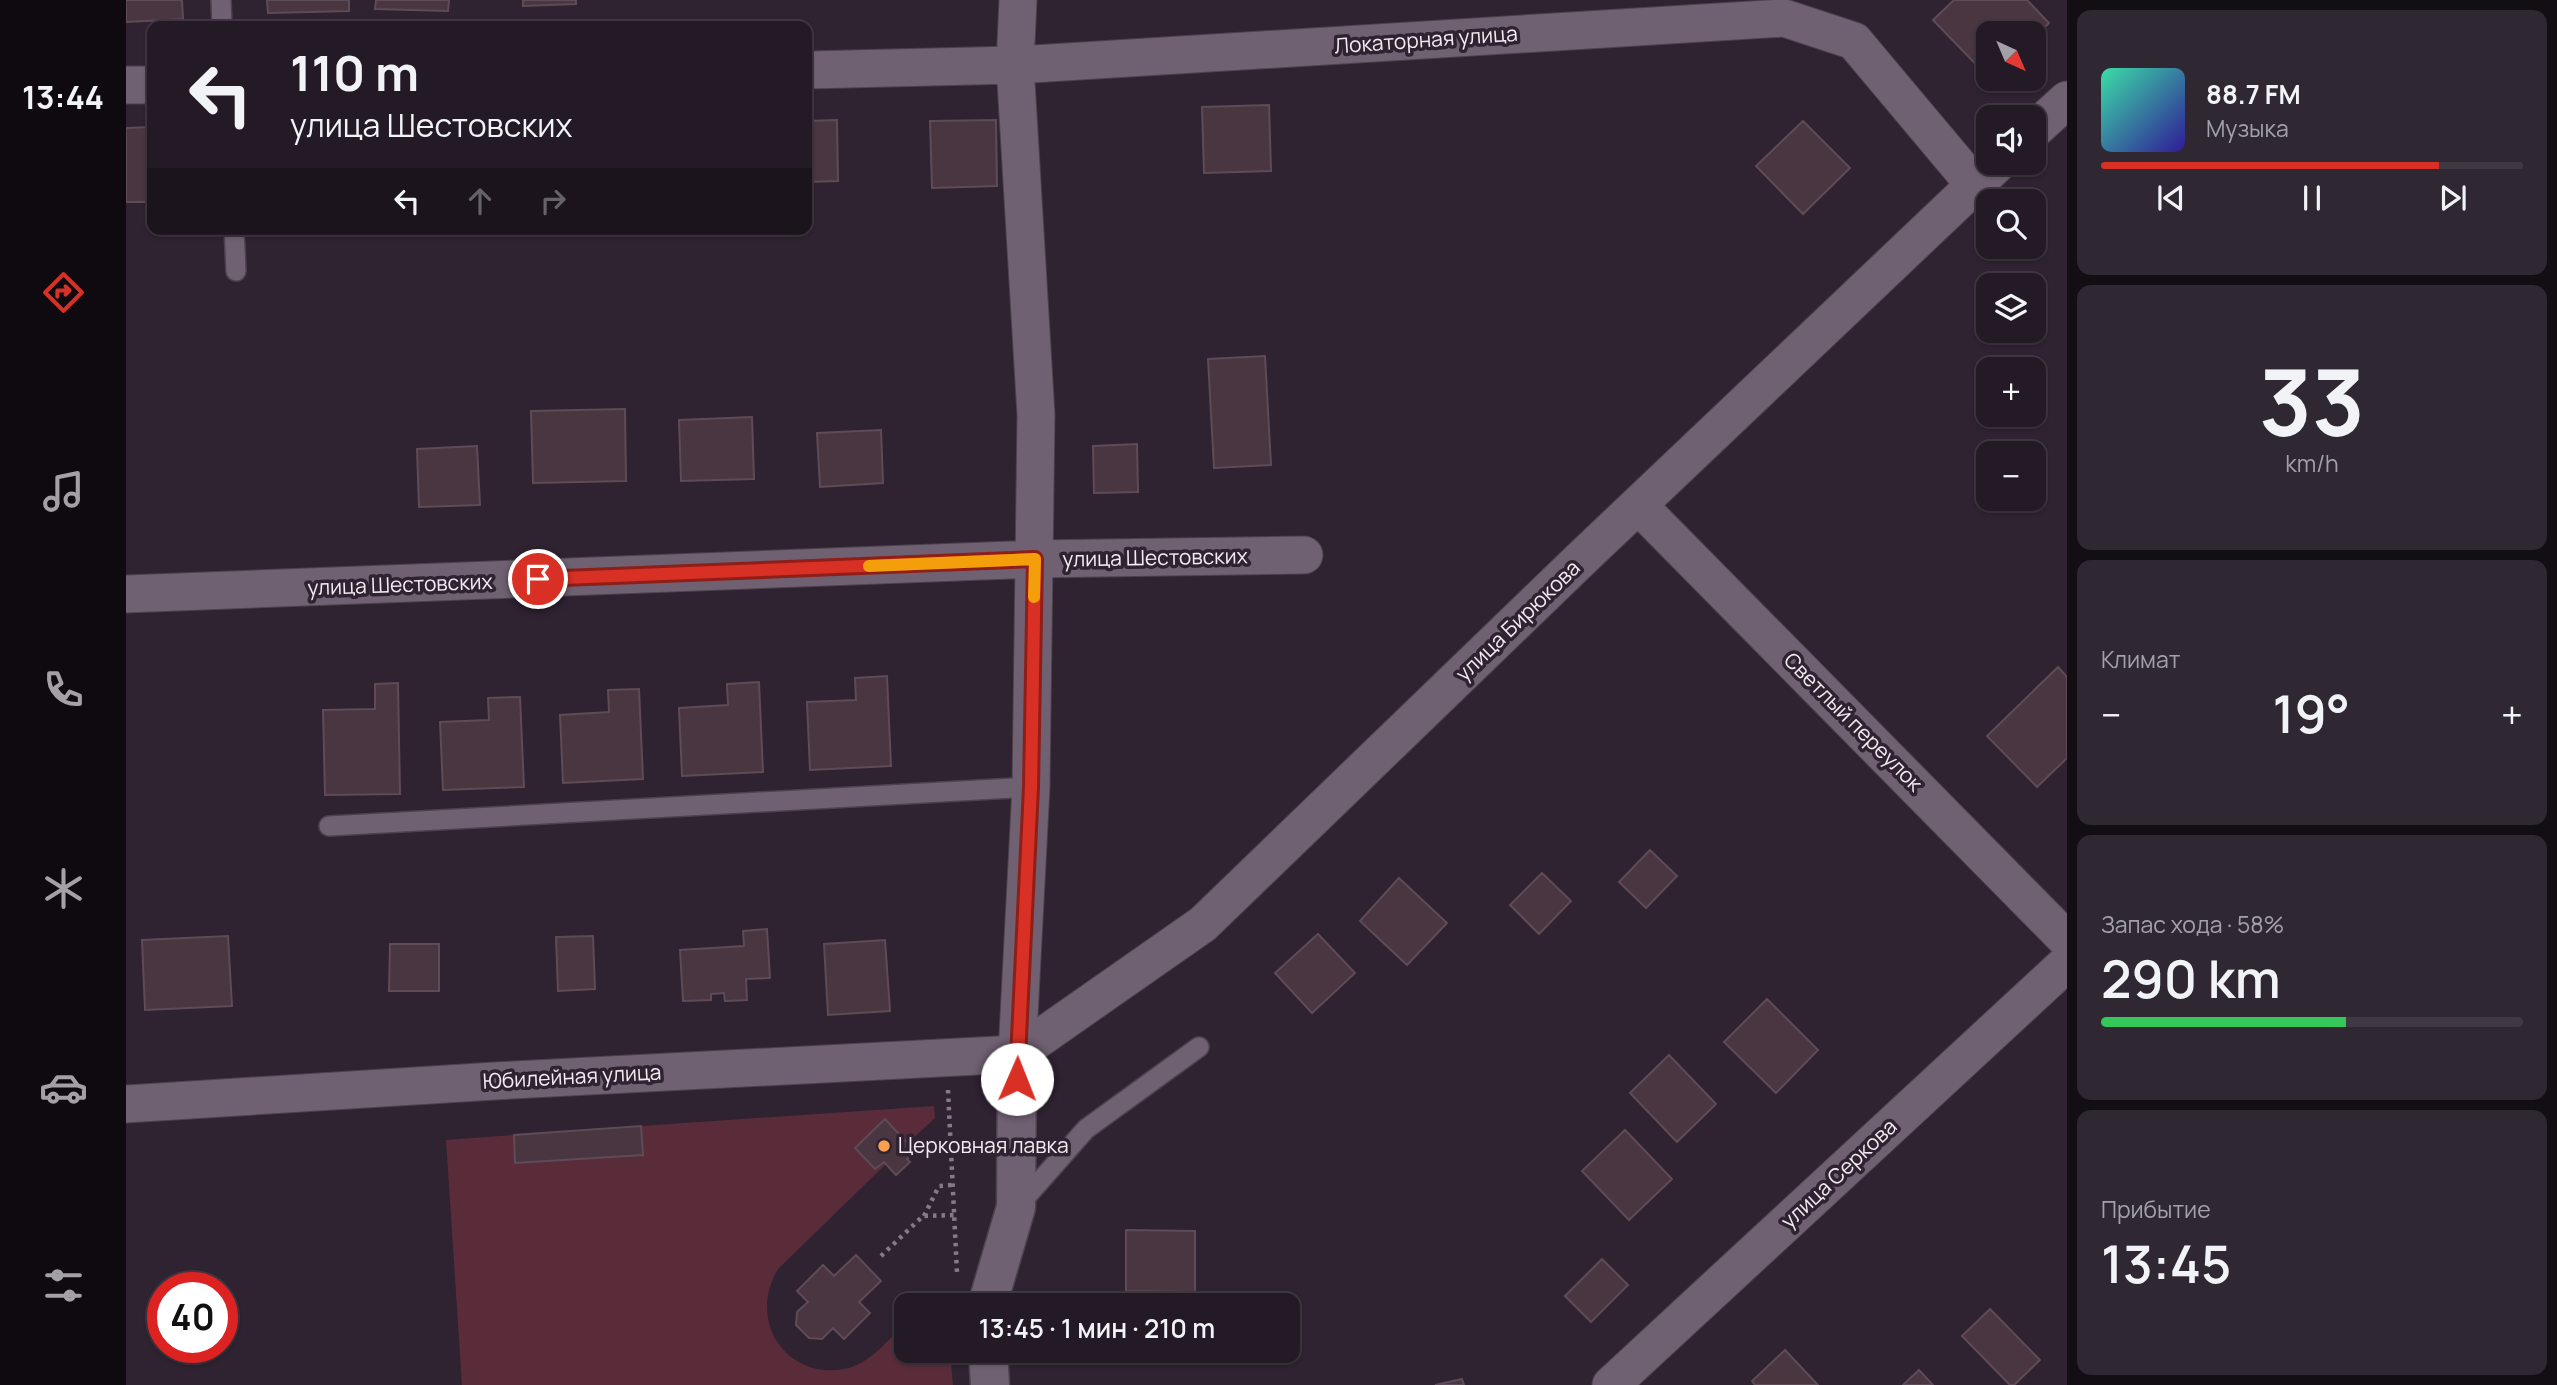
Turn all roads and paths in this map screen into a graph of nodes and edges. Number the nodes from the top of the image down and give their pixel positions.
1 (221, 0) edge
2 (1018, 0) edge
3 (222, 21) edge
4 (1015, 65) junction
5 (812, 70) edge
6 (126, 85) edge
7 (147, 85) edge
8 (2067, 100) edge
9 (2046, 119) edge
10 (1976, 163) edge
11 (1984, 175) edge
12 (233, 235) edge
13 (236, 271) dead end
14 (1638, 505) junction
15 (1304, 555) dead end
16 (1035, 559) junction
17 (126, 594) edge
18 (1031, 787) junction
19 (329, 826) dead end
20 (2067, 940) edge
21 (2067, 963) edge
22 (1199, 1047) dead end
23 (1017, 1054) junction
24 (946, 1058) junction
25 (126, 1104) edge
26 (953, 1185) junction
27 (1016, 1207) junction
28 (954, 1215) junction
29 (923, 1216) junction
30 (881, 1256) dead end
31 (958, 1280) dead end
32 (991, 1293) edge
33 (989, 1363) edge
34 (990, 1385) edge
35 (1611, 1385) edge

1 - 3 lane
2 - 4 street
4 - 5 street, Локаторная улица
4 - 10 street, Локаторная улица
4 - 16 street
6 - 7 street
8 - 9 street
11 - 14 street, улица Бирюкова
12 - 13 lane
14 - 20 street, Светлый переулок
14 - 23 street, улица Бирюкова
15 - 16 street, улица Шестовских
16 - 17 street, улица Шестовских
16 - 18 street
18 - 19 lane
18 - 23 street
21 - 35 street, улица Серкова
22 - 27 lane
23 - 24 street, Юбилейная улица
23 - 27 street
24 - 25 street, Юбилейная улица
24 - 26 path
26 - 28 path
26 - 29 path
27 - 32 street
28 - 29 path
28 - 31 path
29 - 30 path
33 - 34 street

